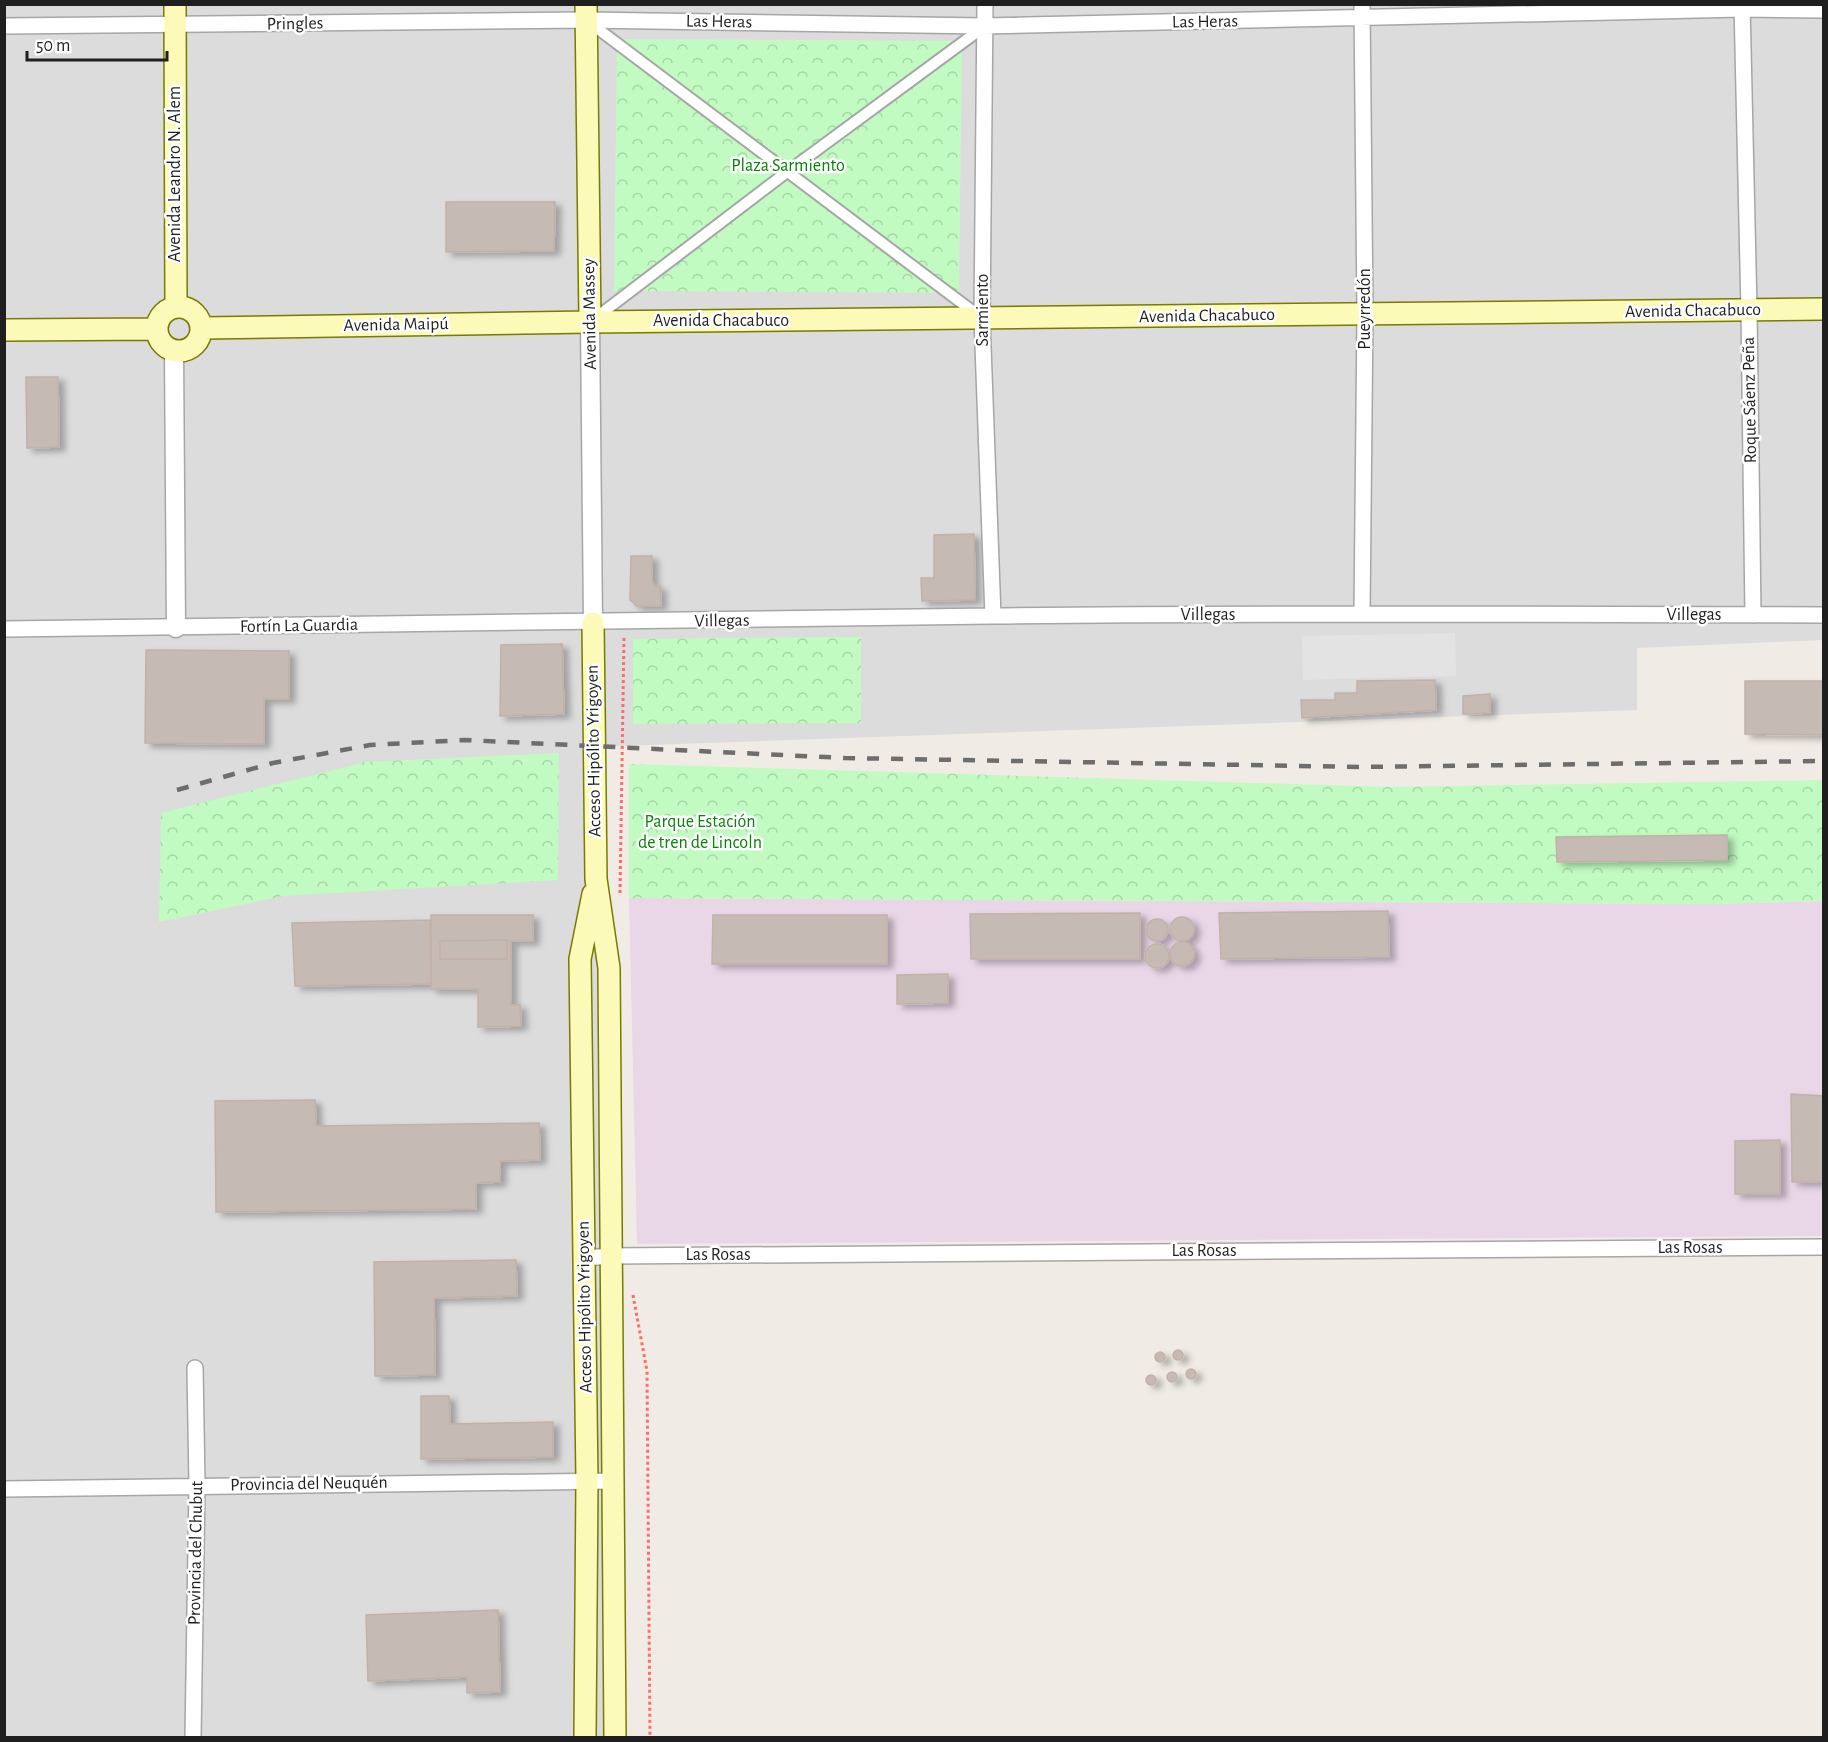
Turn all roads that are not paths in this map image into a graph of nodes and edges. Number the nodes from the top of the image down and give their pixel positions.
1 (985, 4) edge
2 (1742, 7) edge
3 (1824, 9) edge
4 (586, 12) edge
5 (1362, 12) edge
6 (175, 15) edge
7 (4, 26) edge
8 (985, 26) junction
9 (787, 172) junction
10 (176, 307) junction
11 (1824, 309) edge
12 (1749, 310) junction
13 (1365, 315) junction
14 (982, 319) junction
15 (590, 322) junction
16 (202, 328) junction
17 (157, 329) junction
18 (4, 330) edge
19 (179, 351) junction
20 (1362, 614) junction
21 (1753, 615) junction
22 (1824, 615) edge
23 (993, 616) junction
24 (593, 623) junction
25 (182, 628) junction
26 (4, 630) edge
27 (596, 879) junction
28 (1824, 1247) edge
29 (612, 1256) junction
30 (584, 1258) junction
31 (195, 1368) dead end
32 (587, 1480) junction
33 (614, 1480) junction
34 (197, 1485) junction
35 (4, 1489) edge
36 (193, 1737) edge
37 (585, 1737) edge
38 (615, 1737) edge

1 - 8 street, Sarmiento
2 - 3 street, Las Heras
2 - 5 street, Las Heras
2 - 12 street, Roque Sáenz Peña
4 - 6 street, Pringles
4 - 8 street, Las Heras
4 - 9 street
4 - 15 main road, Avenida Massey
5 - 8 street, Las Heras
5 - 13 street, Pueyrredón
6 - 7 street, Pringles
6 - 10 main road, Avenida Leandro N. Alem
8 - 9 street
8 - 14 street, Sarmiento
9 - 14 street
9 - 15 street
10 - 16 main road
10 - 17 main road
11 - 12 main road, Avenida Chacabuco
12 - 13 main road, Avenida Chacabuco
12 - 21 street, Roque Sáenz Peña
13 - 14 main road, Avenida Chacabuco
13 - 20 street, Pueyrredón
14 - 15 main road, Avenida Chacabuco
14 - 23 street, Sarmiento
15 - 16 main road, Avenida Maipú
15 - 24 street, Avenida Massey
16 - 19 main road
17 - 18 main road
17 - 19 main road
19 - 25 street
20 - 21 street, Villegas
20 - 23 street, Villegas
21 - 22 street, Villegas
23 - 24 street, Villegas
24 - 25 street, Fortín La Guardia
24 - 27 main road, Acceso Hipólito Yrigoyen
25 - 26 street, Fortín La Guardia
27 - 29 main road, Acceso Hipólito Yrigoyen
27 - 30 main road, Acceso Hipólito Yrigoyen
28 - 29 street, Las Rosas
29 - 30 street, Las Rosas
29 - 33 main road, Acceso Hipólito Yrigoyen
30 - 32 main road, Acceso Hipólito Yrigoyen
31 - 34 street, Provincia del Chubut
32 - 33 street, Provincia del Neuquén
32 - 34 street, Provincia del Neuquén
32 - 37 main road, Acceso Hipólito Yrigoyen
33 - 38 main road, Acceso Hipólito Yrigoyen
34 - 35 street, Provincia del Neuquén
34 - 36 street, Provincia del Chubut

